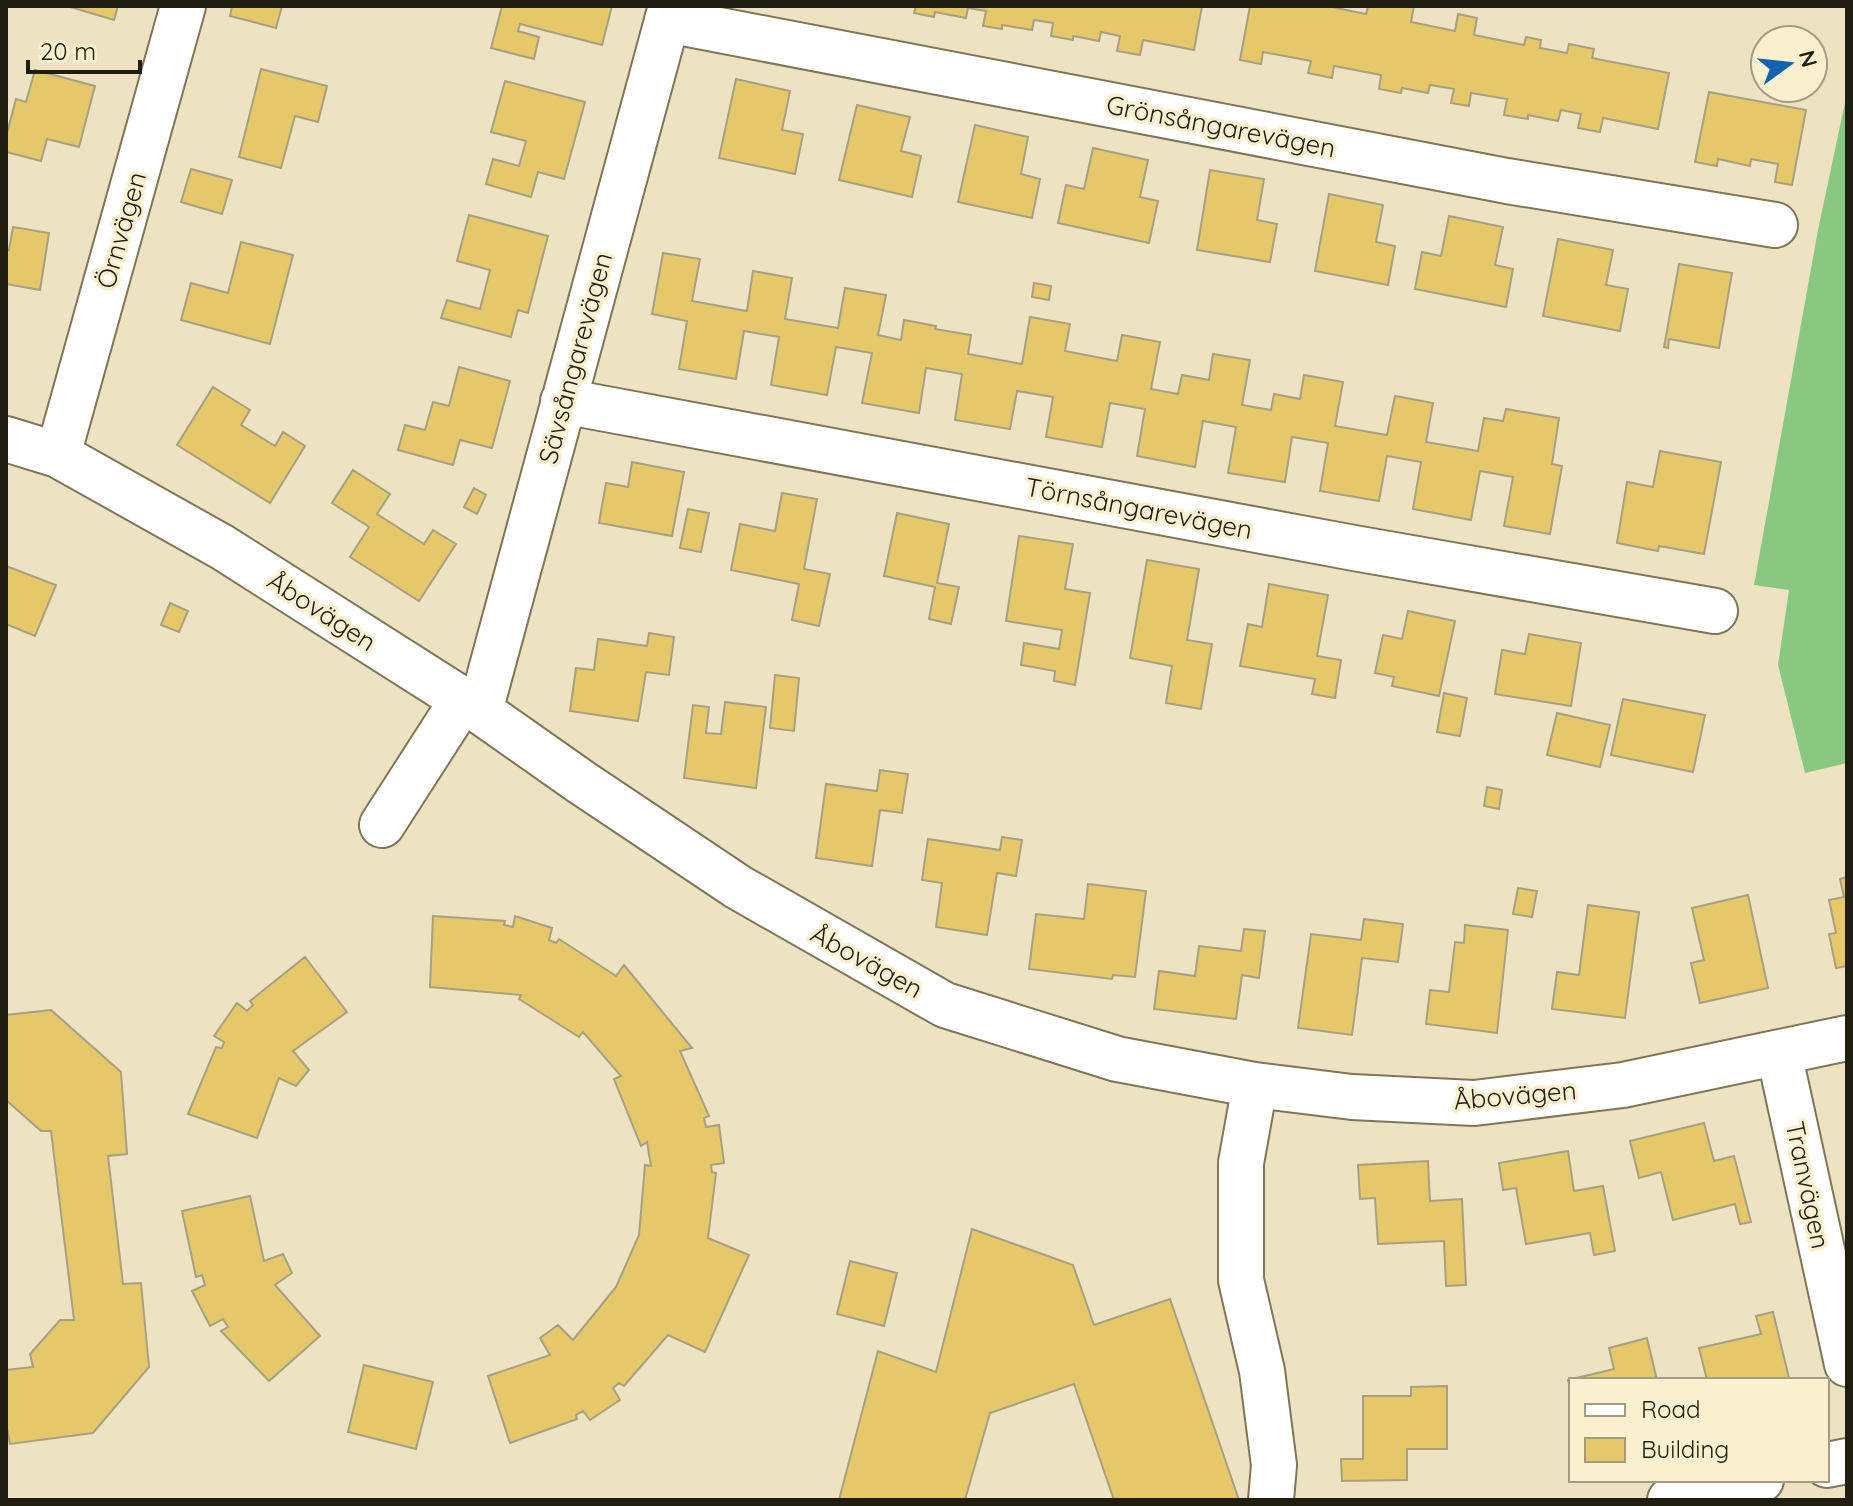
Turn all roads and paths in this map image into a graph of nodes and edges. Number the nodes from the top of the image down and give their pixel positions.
1 (183, 6) edge
2 (669, 13) edge
3 (1775, 225) dead end
4 (563, 401) junction
5 (6, 439) edge
6 (58, 455) junction
7 (1715, 611) dead end
8 (472, 705) junction
9 (382, 825) dead end
10 (1847, 1038) edge
11 (1779, 1053) junction
12 (1255, 1085) junction
13 (1847, 1364) edge
14 (1752, 1482) edge
15 (1271, 1500) edge
16 (1670, 1500) edge

1 - 6 street, Örnvägen
2 - 3 street, Grönsångarevägen
2 - 4 street, Sävsångarevägen
4 - 7 street, Törnsångarevägen
4 - 8 street, Sävsångarevägen
5 - 6 street, Åbovägen
6 - 8 street, Åbovägen
8 - 9 street, Sävsångarevägen
8 - 12 street, Åbovägen
10 - 11 street, Åbovägen
11 - 12 street, Åbovägen
11 - 13 street, Tranvägen
12 - 15 street
14 - 16 street

